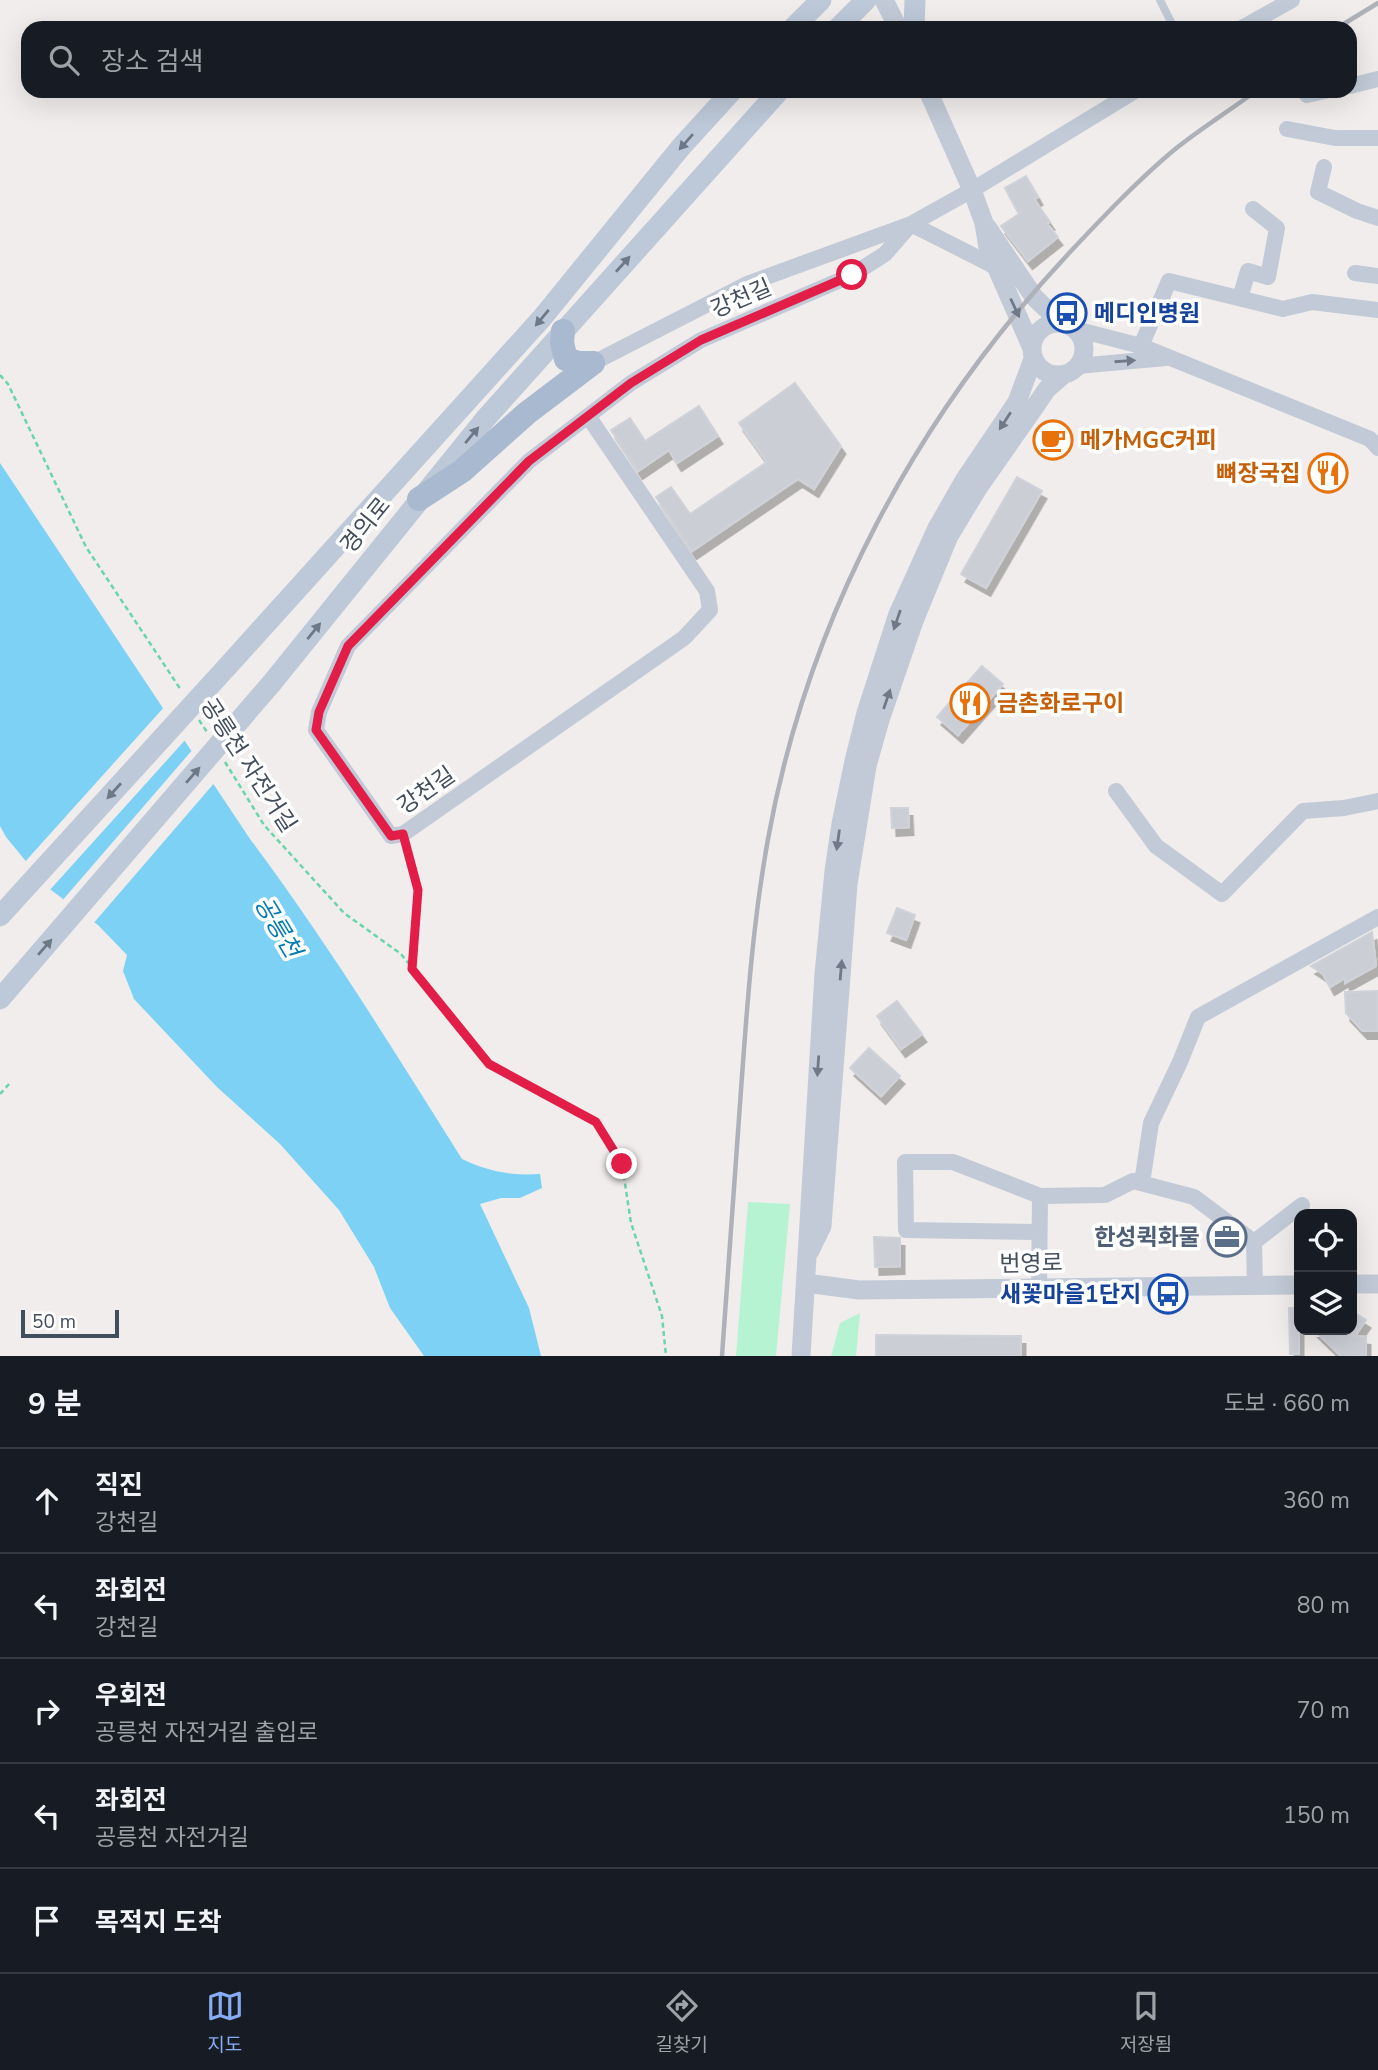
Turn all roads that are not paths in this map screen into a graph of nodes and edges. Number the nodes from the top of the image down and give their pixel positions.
1 (866, 0) edge
2 (884, 0) edge
3 (915, 0) edge
4 (1160, 0) edge
5 (1292, 0) edge
6 (816, 3) edge
7 (799, 21) edge
8 (845, 21) edge
9 (894, 21) edge
10 (914, 21) edge
11 (1170, 21) edge
12 (1254, 21) edge
13 (1378, 79) edge
14 (1357, 84) edge
15 (726, 98) edge
16 (773, 98) edge
17 (931, 98) edge
18 (1123, 98) edge
19 (1287, 129) dead end
20 (1378, 138) edge
21 (1324, 167) dead end
22 (972, 190) junction
23 (1253, 209) dead end
24 (1378, 218) edge
25 (984, 223) junction
26 (911, 224) junction
27 (996, 267) junction
28 (1356, 273) dead end
29 (1378, 275) edge
30 (1240, 298) junction
31 (1378, 310) edge
32 (1068, 326) junction
33 (564, 331) junction
34 (1141, 346) junction
35 (1032, 352) junction
36 (1172, 357) junction
37 (593, 363) junction
38 (1070, 371) junction
39 (587, 416) junction
40 (1375, 440) edge
41 (419, 499) junction
42 (1116, 791) dead end
43 (1378, 801) edge
44 (0, 916) edge
45 (1378, 917) edge
46 (0, 999) edge
47 (1143, 1184) junction
48 (1040, 1196) junction
49 (1302, 1205) dead end
50 (1039, 1232) junction
51 (1254, 1242) junction
52 (808, 1255) junction
53 (806, 1283) junction
54 (1357, 1284) edge
55 (1378, 1284) edge
56 (1255, 1285) junction
57 (1294, 1285) edge
58 (1039, 1288) junction
59 (801, 1356) edge

1 - 8 main road
2 - 9 street
3 - 10 main road
4 - 11 lane
5 - 12 street
6 - 7 main road
13 - 14 street
15 -> 44 main road, 경의로, bridge
33 -> 16 main road, 경의로
17 - 22 street
18 - 22 street
19 - 20 street
21 - 24 street
22 - 25 street
22 - 26 street
23 - 30 street
25 - 27 street
25 - 32 street
26 - 27 street
26 - 37 street
26 - 39 street, 강천길
27 -> 35 street
28 - 29 street
30 - 31 street
30 - 34 street
32 - 34 street
32 - 35 street
32 - 38 street
33 - 37 main road
41 -> 33 main road, 경의로
34 - 36 street
35 - 38 street
35 -> 52 street
38 -> 36 street
36 - 40 street
37 - 41 main road
52 -> 38 street
39 - 39 street, 강천길
46 -> 41 main road, 경의로, bridge
42 - 43 street
45 - 47 street
47 - 48 street
47 - 51 street
48 - 50 street
48 - 50 street
49 - 51 street
50 - 58 street
51 - 56 street
52 - 53 street
53 - 58 street, 번영로
53 - 59 street
54 - 55 street
56 - 57 street, 번영로
56 - 58 street, 번영로

